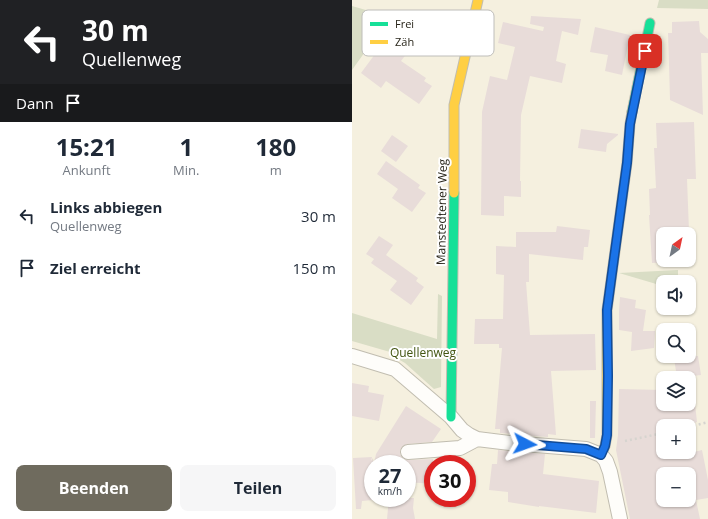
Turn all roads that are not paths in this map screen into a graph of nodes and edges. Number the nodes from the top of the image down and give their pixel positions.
1 (478, 0) edge
2 (475, 10) edge
3 (650, 22) dead end
4 (465, 56) edge
5 (352, 356) edge
6 (450, 417) junction
7 (477, 439) junction
8 (408, 452) dead end
9 (601, 455) junction
10 (620, 519) edge

1 - 2 street, Manstedtener Weg
3 - 9 street
4 - 6 street, Manstedtener Weg
5 - 6 street
6 - 7 street
7 - 8 street
7 - 9 street
9 - 10 street

